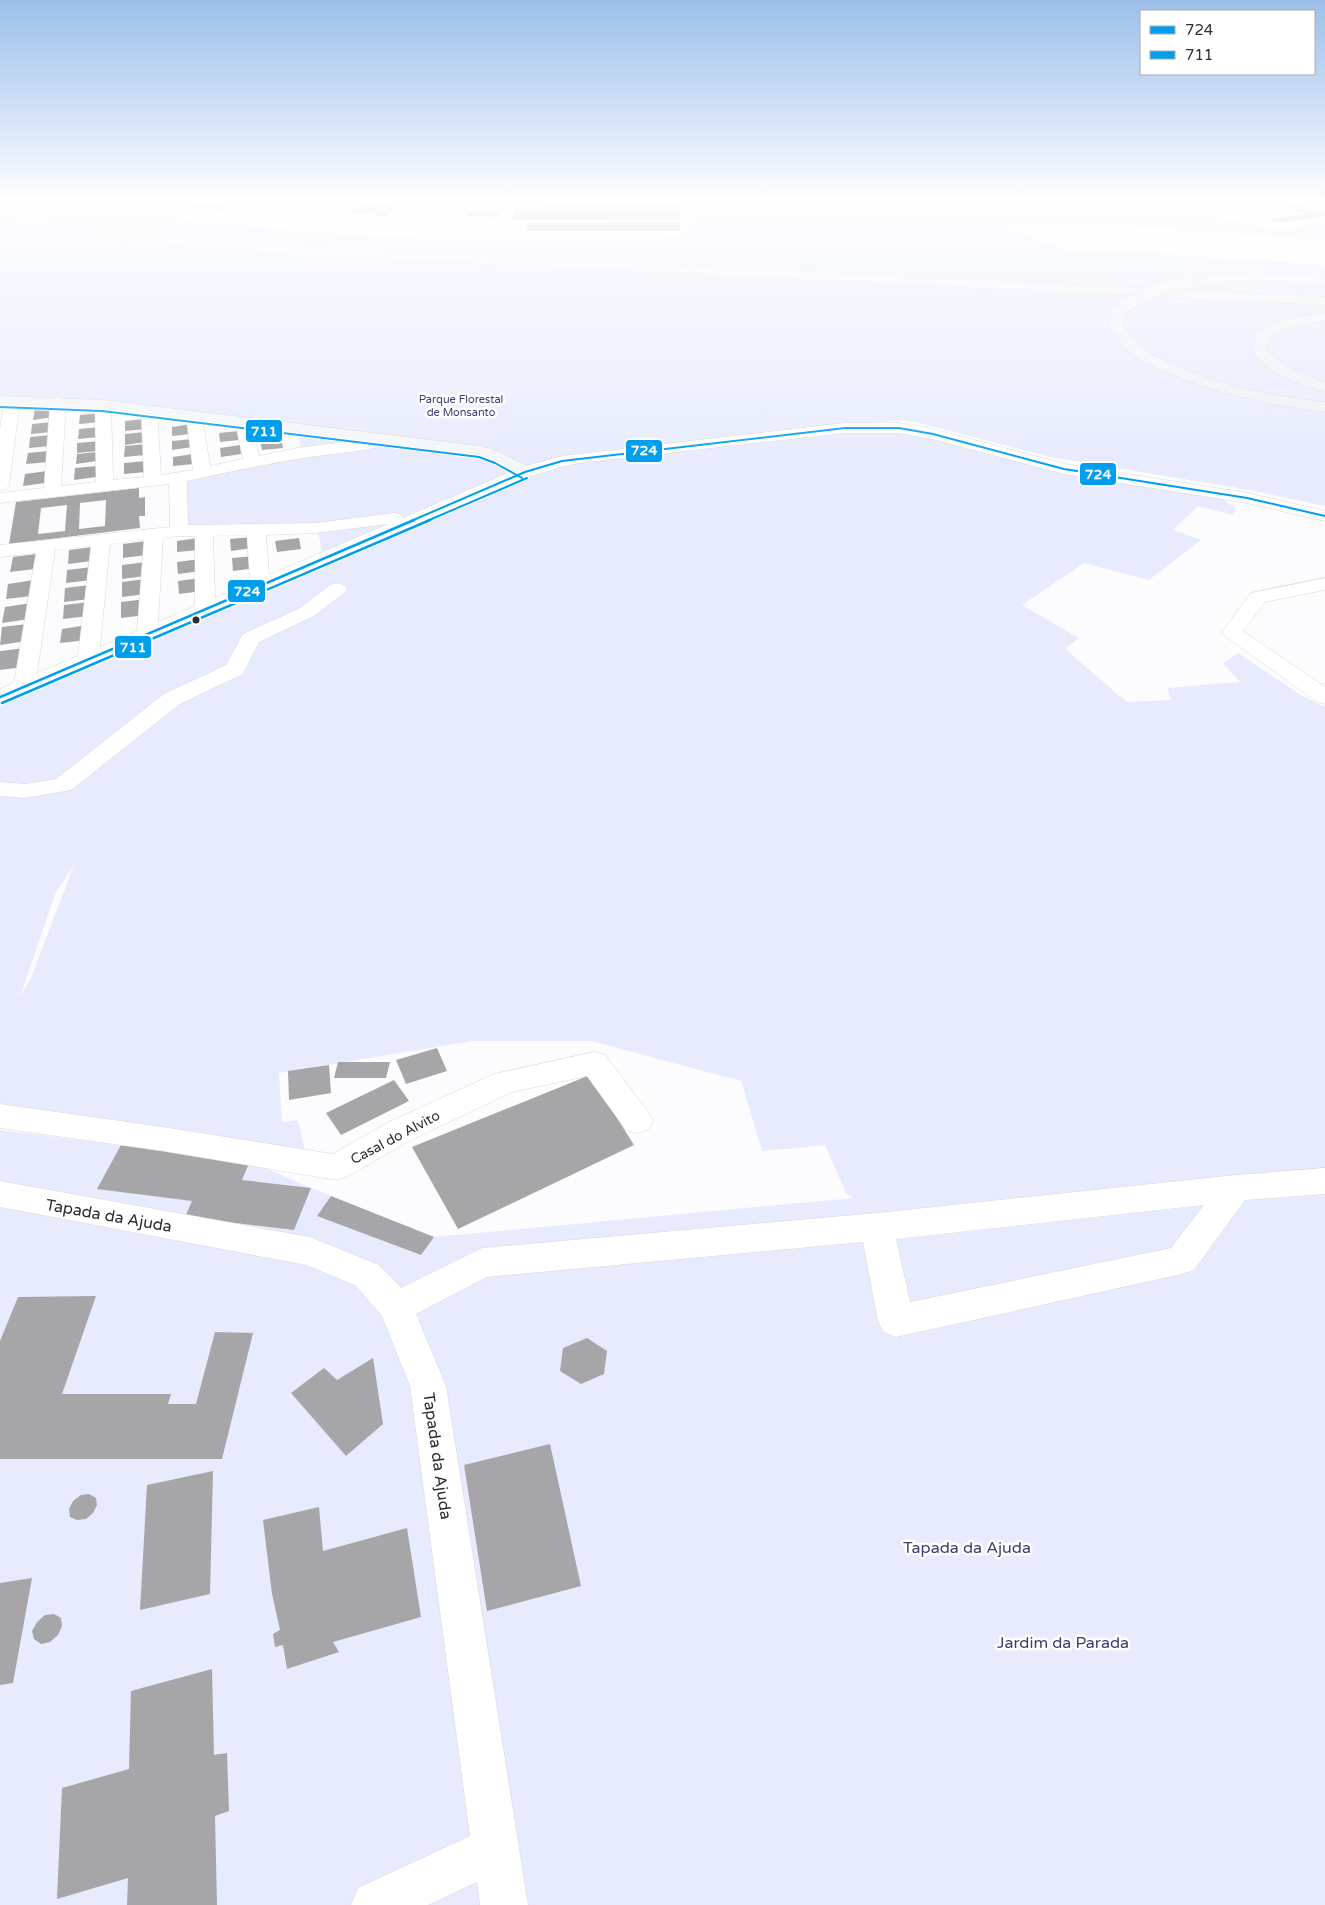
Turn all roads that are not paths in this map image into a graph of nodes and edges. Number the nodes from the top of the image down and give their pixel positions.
1 (878, 287) edge
2 (1035, 287) edge
3 (1165, 287) edge
4 (1325, 301) edge
5 (1325, 309) edge
6 (1325, 317) edge
7 (1325, 387) edge
8 (6, 401) edge
9 (58, 402) junction
10 (103, 405) junction
11 (1325, 407) edge
12 (149, 411) junction
13 (194, 416) junction
14 (243, 422) junction
15 (292, 428) junction
16 (379, 439) junction
17 (297, 453) junction
18 (252, 463) junction
19 (525, 472) junction
20 (202, 474) junction
21 (178, 478) junction
22 (152, 481) junction
23 (0, 485) edge
24 (104, 487) junction
25 (52, 493) junction
26 (0, 498) edge
27 (1325, 516) edge
28 (421, 517) junction
29 (316, 528) junction
30 (256, 529) junction
31 (179, 530) junction
32 (204, 530) junction
33 (154, 534) junction
34 (101, 540) junction
35 (46, 546) junction
36 (0, 551) edge
37 (322, 558) junction
38 (1325, 584) edge
39 (260, 585) junction
40 (336, 588) dead end
41 (205, 608) junction
42 (147, 634) junction
43 (88, 659) junction
44 (24, 686) junction
45 (0, 697) edge
46 (1325, 697) edge
47 (0, 789) edge
48 (0, 1116) edge
49 (637, 1121) dead end
50 (1325, 1181) edge
51 (1236, 1188) junction
52 (0, 1194) edge
53 (877, 1227) junction
54 (396, 1307) junction
55 (496, 1848) junction
56 (375, 1905) edge
57 (504, 1905) edge

1 - 5 highway
2 - 4 highway
3 - 11 highway, bridge
6 - 7 highway
8 - 9 main road
8 - 23 street
9 - 10 main road
9 - 25 street
10 - 12 main road
10 - 24 street
12 - 13 main road
12 - 22 street
13 - 14 main road
13 - 20 street
14 - 15 main road
14 - 18 street
15 - 16 main road
15 - 17 street
16 - 17 street
16 - 19 main road
17 - 18 street
18 - 20 street
19 - 27 street
19 - 28 street
20 - 21 street
21 - 22 street
21 - 31 street
22 - 24 street
24 - 25 street
25 - 26 street
28 - 29 street
28 - 37 street
29 - 30 street
29 - 37 street
30 - 32 street
30 - 39 street
31 - 32 street
31 - 33 street
32 - 41 street
33 - 34 street
33 - 42 street
34 - 35 street
34 - 43 street
35 - 36 street
35 - 44 street
37 - 39 street
38 - 46 street
39 - 41 street
40 - 47 street
41 - 42 street
42 - 43 street
43 - 44 street
44 - 45 street
48 - 49 street, Casal do Alvito
50 - 51 street
51 - 53 street
51 - 53 street
52 - 54 street, Tapada da Ajuda
53 - 54 street
54 - 55 street, Tapada da Ajuda
55 - 56 street
55 - 57 street, Tapada da Ajuda

